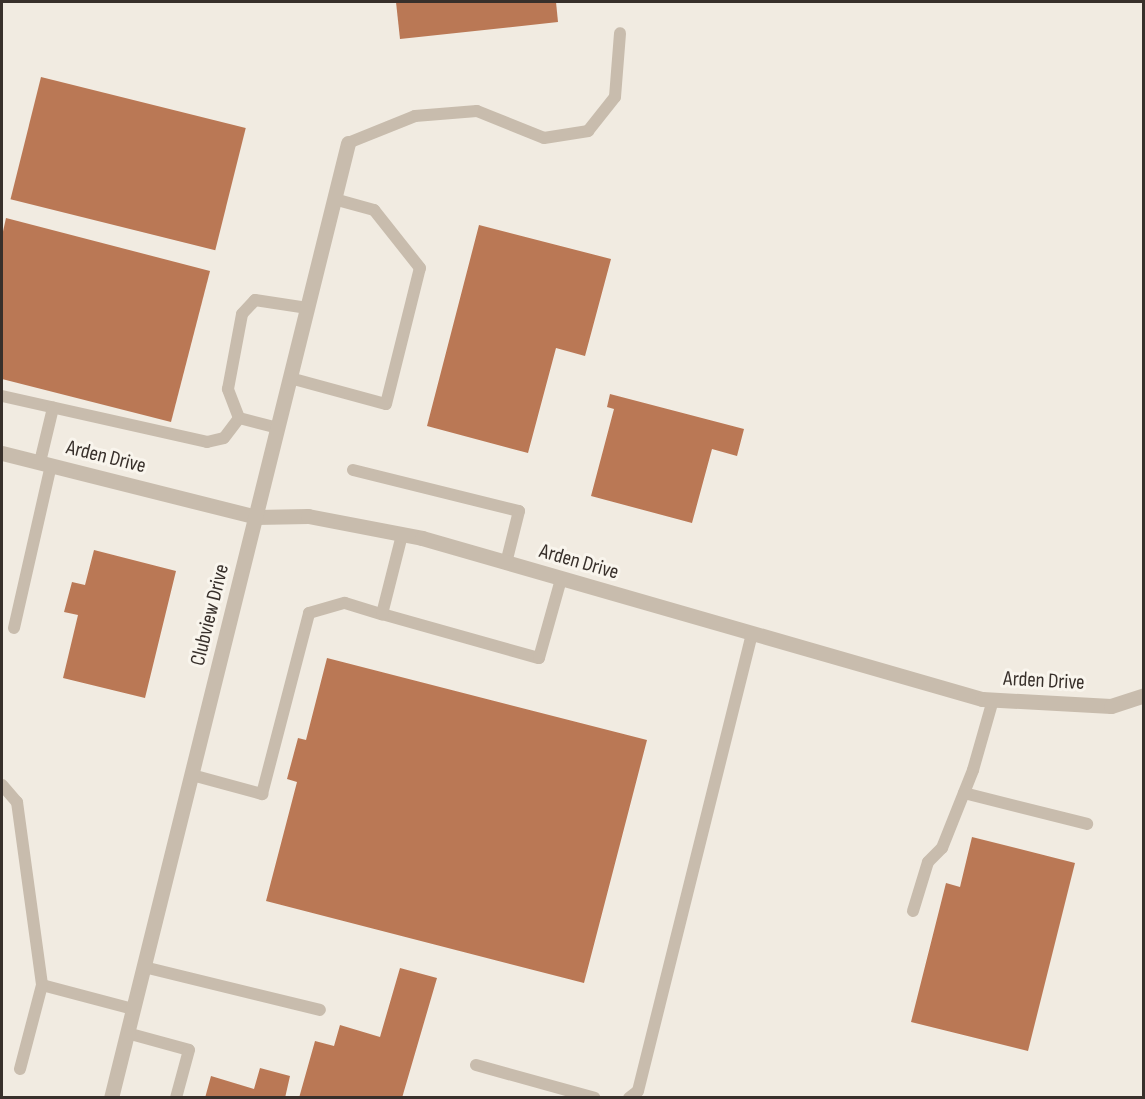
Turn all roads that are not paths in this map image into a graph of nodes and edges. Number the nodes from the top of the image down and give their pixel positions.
1 (620, 33) dead end
2 (348, 143) joint
3 (334, 199) junction
4 (307, 308) junction
5 (290, 378) junction
6 (2, 396) edge
7 (53, 408) junction
8 (239, 418) junction
9 (278, 428) junction
10 (2, 453) edge
11 (45, 464) junction
12 (353, 470) dead end
13 (256, 517) junction
14 (402, 535) junction
15 (506, 563) junction
16 (561, 579) junction
17 (382, 614) junction
18 (14, 627) dead end
19 (752, 633) junction
20 (1143, 695) edge
21 (993, 700) junction
22 (192, 775) junction
23 (2, 786) edge
24 (964, 793) junction
25 (1087, 825) dead end
26 (913, 911) dead end
27 (144, 967) junction
28 (42, 985) junction
29 (133, 1009) junction
30 (321, 1010) dead end
31 (127, 1033) junction
32 (476, 1065) dead end
33 (20, 1069) dead end
34 (111, 1098) edge
35 (176, 1098) edge
36 (595, 1098) edge
37 (629, 1098) edge

1 - 2 lane
2 - 3 street, Clubview Drive
3 - 4 street, Clubview Drive
3 - 5 lane
4 - 5 street, Clubview Drive
4 - 8 lane
5 - 9 street, Clubview Drive
6 - 7 lane
7 - 8 lane
7 - 11 lane
8 - 9 lane
9 - 13 street, Clubview Drive
10 - 11 street, Arden Drive
11 - 13 street, Arden Drive
11 - 18 lane
12 - 15 lane
13 - 14 street, Arden Drive
13 - 22 street, Clubview Drive
14 - 15 street, Arden Drive
14 - 17 lane
15 - 16 street, Arden Drive
16 - 17 lane
16 - 19 street, Arden Drive
17 - 22 lane
19 - 21 street, Arden Drive
19 - 37 lane
20 - 21 street, Arden Drive
21 - 24 lane
22 - 27 street, Clubview Drive
23 - 28 lane
24 - 25 lane
24 - 26 lane
27 - 29 street, Clubview Drive
27 - 30 lane
28 - 29 lane
28 - 33 lane
29 - 31 street, Clubview Drive
31 - 34 street, Clubview Drive
31 - 35 lane
32 - 36 lane

